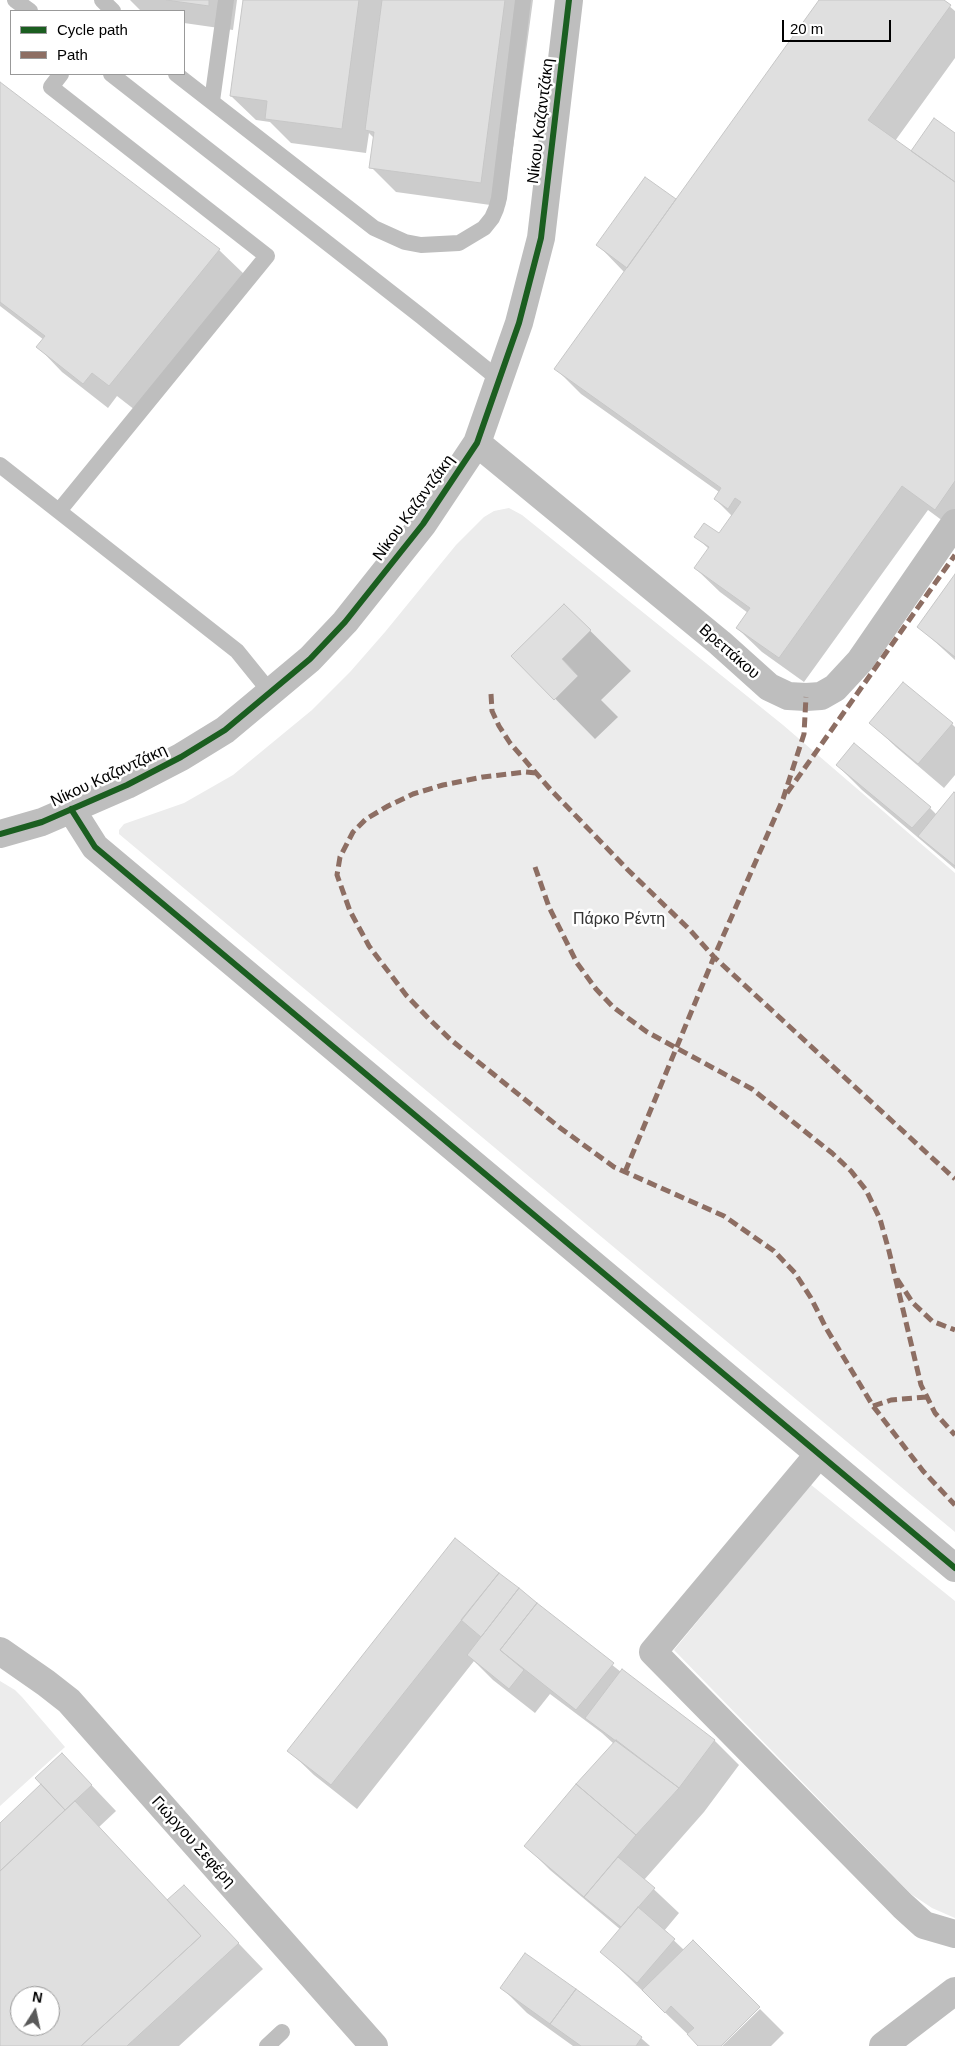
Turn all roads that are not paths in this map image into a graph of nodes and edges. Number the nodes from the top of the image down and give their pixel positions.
1 (15, 0) edge
2 (102, 0) edge
3 (226, 0) edge
4 (523, 0) edge
5 (569, 0) edge
6 (29, 10) edge
7 (112, 10) edge
8 (60, 75) edge
9 (112, 75) edge
10 (177, 75) edge
11 (212, 101) junction
12 (500, 380) junction
13 (477, 443) junction
14 (0, 465) edge
15 (59, 511) junction
16 (955, 523) edge
17 (271, 693) junction
18 (71, 809) junction
19 (0, 834) edge
20 (819, 1454) junction
21 (955, 1568) edge
22 (0, 1651) edge
23 (955, 1934) edge
24 (955, 1990) edge
25 (282, 2032) dead end
26 (266, 2046) edge
27 (374, 2046) edge
28 (883, 2046) edge

1 - 6 lane
2 - 7 lane
3 - 11 lane
4 - 11 lane
5 - 12 street, Νίκου Καζαντζάκη
8 - 15 lane
9 - 12 lane
10 - 11 lane
12 - 13 street, Νίκου Καζαντζάκη
13 - 16 street, Βρεττάκου
13 - 17 street, Νίκου Καζαντζάκη
14 - 15 lane
15 - 17 lane
17 - 18 street, Νίκου Καζαντζάκη
18 - 19 street, Νίκου Καζαντζάκη
18 - 20 street
20 - 21 street
20 - 23 street
22 - 27 street, Γιώργου Σεφέρη
24 - 28 street
25 - 26 lane

